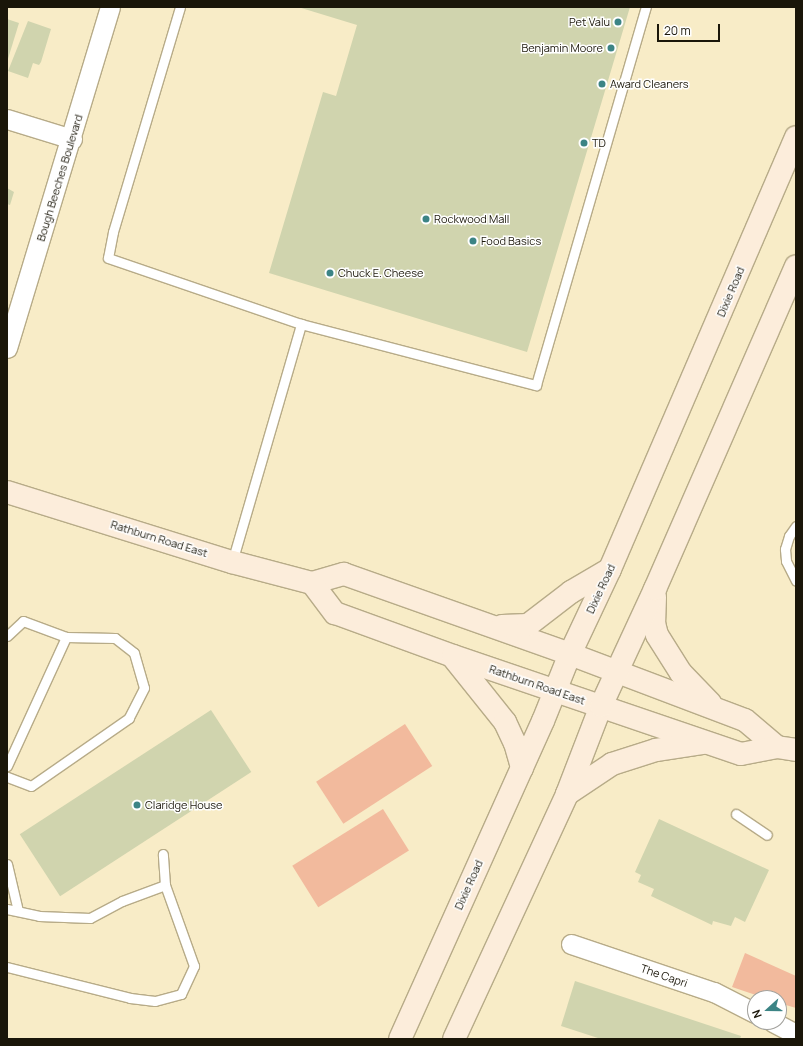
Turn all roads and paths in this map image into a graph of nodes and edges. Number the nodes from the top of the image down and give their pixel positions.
1 (110, 7) edge
2 (180, 7) edge
3 (646, 7) edge
4 (7, 119) edge
5 (796, 137) edge
6 (72, 139) junction
7 (796, 268) edge
8 (11, 321) edge
9 (301, 324) junction
10 (7, 348) edge
11 (7, 492) edge
12 (796, 526) edge
13 (232, 562) junction
14 (610, 570) junction
15 (796, 581) edge
16 (312, 583) junction
17 (655, 589) junction
18 (491, 625) junction
19 (7, 636) edge
20 (66, 637) junction
21 (570, 654) junction
22 (453, 656) junction
23 (616, 671) junction
24 (555, 690) junction
25 (601, 706) junction
26 (717, 709) junction
27 (708, 742) junction
28 (786, 749) edge
29 (7, 766) edge
30 (522, 768) junction
31 (7, 777) edge
32 (567, 794) junction
33 (736, 814) dead end
34 (767, 835) dead end
35 (163, 854) dead end
36 (7, 864) edge
37 (165, 885) junction
38 (7, 909) edge
39 (18, 911) junction
40 (571, 944) dead end
41 (7, 967) edge
42 (747, 1009) edge
43 (787, 1029) edge
44 (796, 1034) edge
45 (400, 1039) edge
46 (454, 1039) edge

1 - 6 street, Bough Beeches Boulevard
2 - 9 lane
3 - 9 lane
4 - 6 street
5 - 14 main road, Dixie Road
6 - 8 street, Bough Beeches Boulevard
7 - 17 main road
8 - 10 street, Bough Beeches Boulevard
9 - 13 lane
11 - 13 main road, Rathburn Road East
12 - 15 lane
13 - 16 main road, Rathburn Road East
14 - 18 main road
14 - 21 main road, Dixie Road
16 - 18 main road, Rathburn Road East
16 - 22 main road, Rathburn Road East
17 - 23 main road
17 - 26 main road
18 - 21 main road, Rathburn Road East
19 - 20 lane
20 - 29 lane
20 - 31 lane
21 - 23 main road, Rathburn Road East
21 - 24 main road, Dixie Road
22 - 24 main road, Rathburn Road East
22 - 30 main road
23 - 25 main road
23 - 26 main road, Rathburn Road East
24 - 25 main road, Rathburn Road East
24 - 30 main road, Dixie Road
25 - 27 main road, Rathburn Road East
25 - 32 main road
26 - 28 main road, Rathburn Road East
27 - 28 main road, Rathburn Road East
27 - 32 main road
30 - 45 main road, Dixie Road
32 - 46 main road
33 - 34 lane
35 - 37 lane
36 - 39 lane
37 - 39 lane
37 - 41 lane
38 - 39 lane
40 - 42 street, The Capri
43 - 44 street

